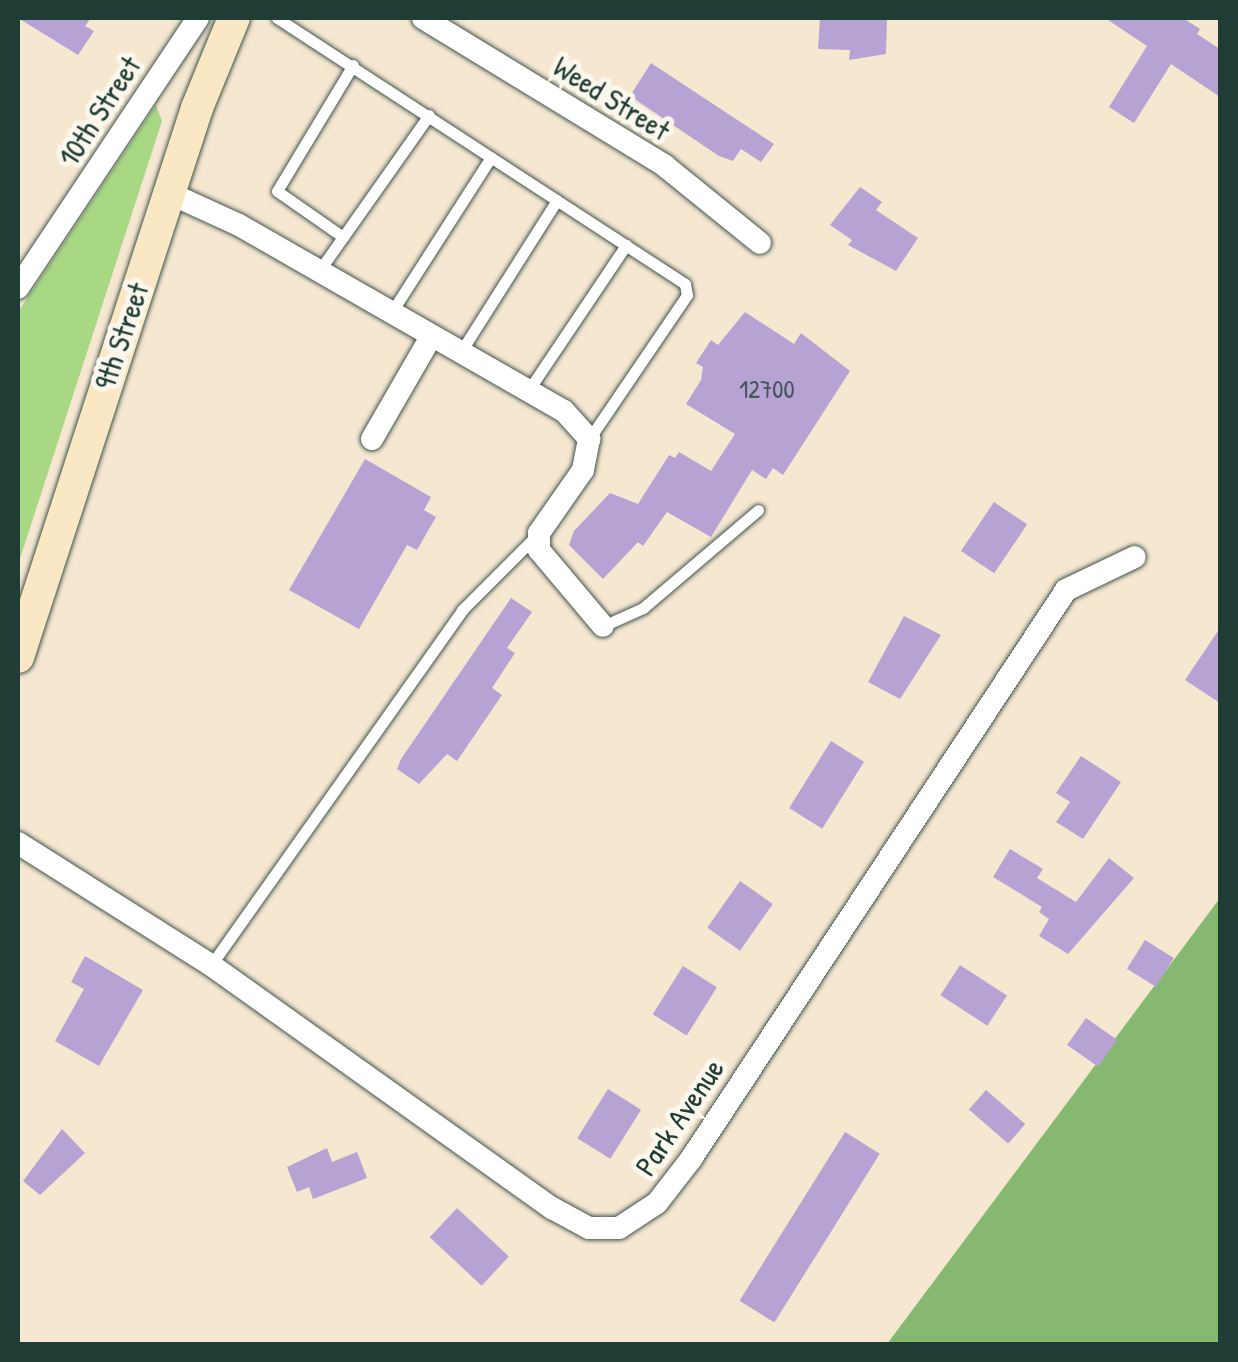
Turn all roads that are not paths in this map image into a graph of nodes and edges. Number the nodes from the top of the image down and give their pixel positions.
1 (234, 18) edge
2 (278, 18) edge
3 (423, 18) edge
4 (185, 21) edge
5 (353, 65) junction
6 (429, 116) junction
7 (491, 156) junction
8 (169, 193) junction
9 (557, 200) junction
10 (343, 237) junction
11 (760, 243) dead end
12 (626, 245) junction
13 (319, 272) junction
14 (18, 288) edge
15 (391, 313) junction
16 (431, 337) junction
17 (460, 353) junction
18 (528, 391) junction
19 (372, 439) dead end
20 (589, 439) junction
21 (758, 510) dead end
22 (539, 533) junction
23 (1135, 557) dead end
24 (603, 626) joint
25 (18, 657) edge
26 (18, 842) edge
27 (211, 966) junction

1 - 8 main road, 9th Street
2 - 5 lane
3 - 11 street, Weed Street
4 - 14 street, 10th Street
5 - 6 lane
5 - 10 lane
6 - 7 lane
6 - 10 lane
7 - 9 lane
7 - 15 lane
8 - 13 street
8 - 25 main road, 9th Street
9 - 12 lane
9 - 17 lane
10 - 13 lane
12 - 18 lane
12 - 20 lane
13 - 15 street
15 - 16 street
16 - 17 street
16 - 19 street
17 - 18 street
18 - 20 street
20 - 22 street
21 - 24 lane
22 - 24 street
22 - 27 lane
23 - 27 street, Park Avenue
26 - 27 street, Park Avenue

